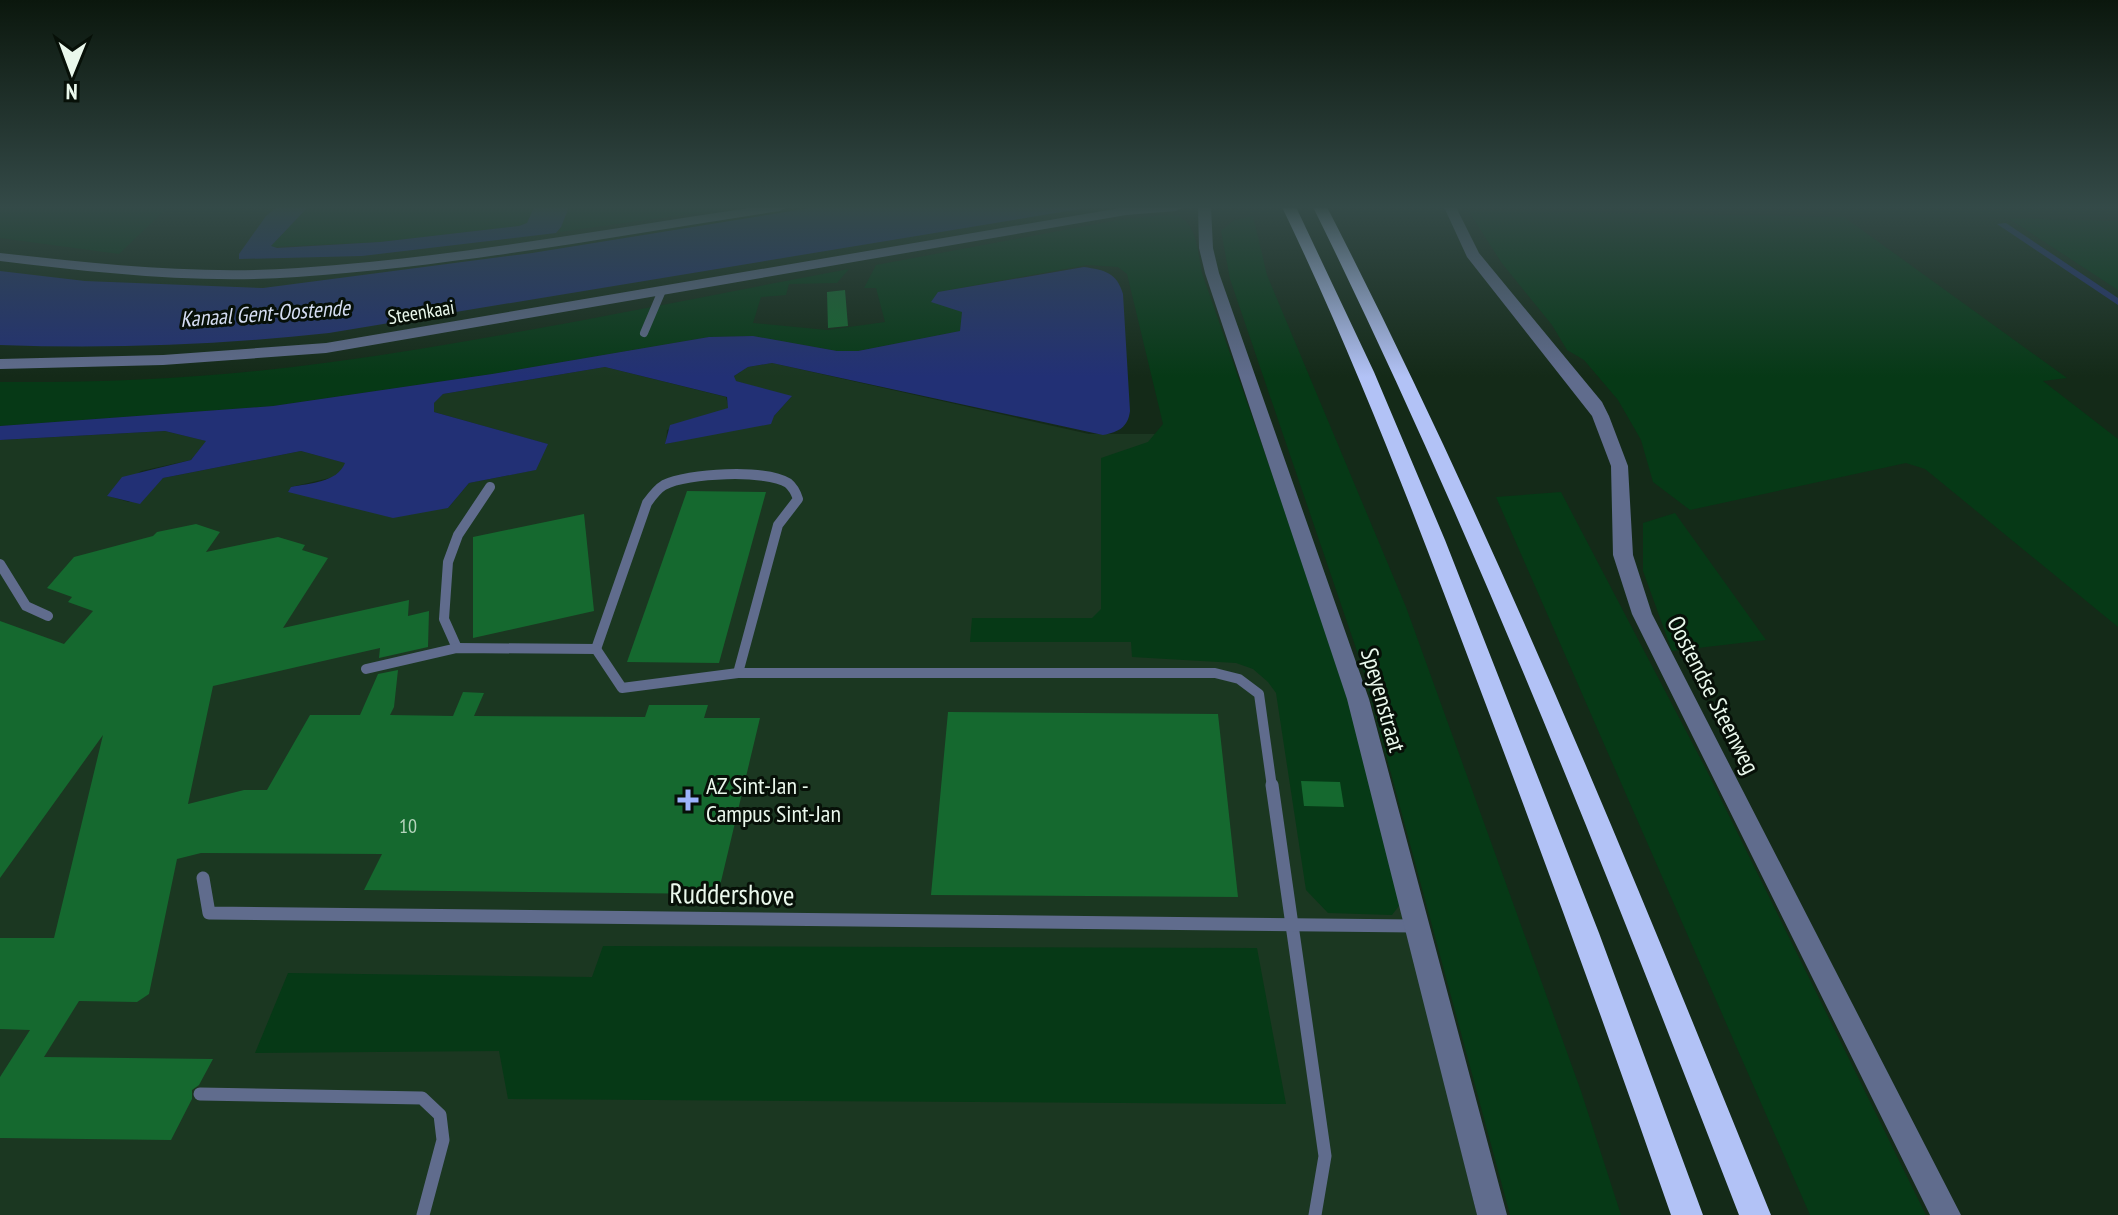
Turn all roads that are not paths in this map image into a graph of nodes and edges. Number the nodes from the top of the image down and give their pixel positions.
1 (58, 264) edge
2 (392, 264) edge
3 (827, 264) edge
4 (1211, 264) edge
5 (1316, 264) edge
6 (1348, 264) edge
7 (1480, 264) edge
8 (661, 293) junction
9 (644, 333) dead end
10 (0, 364) edge
11 (490, 487) dead end
12 (0, 564) edge
13 (48, 616) dead end
14 (457, 648) junction
15 (596, 649) junction
16 (366, 669) dead end
17 (738, 673) junction
18 (203, 878) dead end
19 (1291, 924) junction
20 (1418, 926) junction
21 (200, 1094) dead end
22 (423, 1215) edge
23 (1315, 1215) edge
24 (1492, 1215) edge
25 (1687, 1215) edge
26 (1755, 1215) edge
27 (1946, 1215) edge

1 - 2 street
3 - 8 street, Steenkaai
4 - 20 street, Speyenstraat
5 - 25 highway
6 - 26 highway
7 - 27 street, Oostendse Steenweg
8 - 9 lane
8 - 10 street, Steenkaai
11 - 14 lane
12 - 13 lane
14 - 15 lane
14 - 16 lane
15 - 17 lane
15 - 17 lane
17 - 19 lane
18 - 19 lane, Ruddershove
19 - 20 lane
19 - 23 lane
20 - 24 street, Speyenstraat
21 - 22 lane

